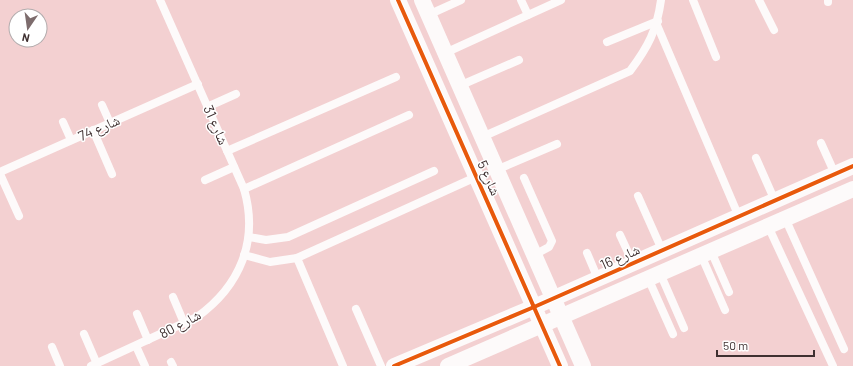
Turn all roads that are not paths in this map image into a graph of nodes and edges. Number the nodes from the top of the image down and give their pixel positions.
1 (160, 0) edge
2 (398, 0) edge
3 (422, 0) edge
4 (461, 0) edge
5 (522, 0) edge
6 (561, 0) edge
7 (661, 0) edge
8 (693, 0) edge
9 (759, 0) edge
10 (428, 15) junction
11 (528, 15) junction
12 (657, 23) junction
13 (774, 30) dead end
14 (607, 42) dead end
15 (445, 53) junction
16 (716, 57) dead end
17 (519, 60) dead end
18 (396, 77) dead end
19 (198, 84) junction
20 (459, 86) junction
21 (236, 94) dead end
22 (102, 105) dead end
23 (207, 107) junction
24 (409, 115) dead end
25 (63, 122) dead end
26 (110, 123) junction
27 (93, 130) junction
28 (482, 137) junction
29 (71, 140) junction
30 (822, 143) dead end
31 (557, 144) dead end
32 (227, 151) junction
33 (756, 158) dead end
34 (853, 166) edge
35 (234, 167) junction
36 (496, 170) junction
37 (434, 171) dead end
38 (0, 173) edge
39 (112, 174) dead end
40 (835, 174) junction
41 (476, 176) junction
42 (524, 178) dead end
43 (205, 180) dead end
44 (244, 189) junction
45 (853, 189) edge
46 (638, 196) dead end
47 (775, 201) junction
48 (19, 216) dead end
49 (739, 217) junction
50 (785, 218) junction
51 (768, 226) junction
52 (620, 235) dead end
53 (249, 237) junction
54 (662, 250) junction
55 (586, 253) dead end
56 (706, 253) junction
57 (534, 254) junction
58 (244, 255) junction
59 (297, 258) junction
60 (633, 263) junction
61 (654, 276) junction
62 (598, 279) junction
63 (730, 292) dead end
64 (173, 297) dead end
65 (553, 299) junction
66 (534, 307) junction
67 (356, 309) dead end
68 (725, 310) dead end
69 (137, 314) dead end
70 (561, 317) junction
71 (184, 323) junction
72 (542, 325) junction
73 (684, 328) dead end
74 (84, 334) dead end
75 (673, 334) dead end
76 (148, 340) junction
77 (136, 346) junction
78 (52, 347) dead end
79 (844, 348) dead end
80 (109, 362) edge
81 (94, 365) edge
82 (60, 366) edge
83 (144, 366) edge
84 (343, 366) edge
85 (380, 366) edge
86 (394, 366) edge
87 (448, 366) edge
88 (560, 366) edge
89 (583, 366) edge
90 (832, 366) edge

1 - 19 lane, شارع 31
2 - 41 street, شارع 5
3 - 10 street, شارع 5
4 - 10 lane
5 - 11 lane
6 - 11 lane
7 - 12 lane
8 - 16 lane
9 - 13 lane
10 - 15 street, شارع 5
11 - 15 lane
12 - 14 lane
12 - 28 lane
12 - 49 lane
15 - 20 street, شارع 5
17 - 20 lane
18 - 32 lane
19 - 23 lane, شارع 31
19 - 26 lane, شارع 74
20 - 28 street, شارع 5
21 - 23 lane
22 - 26 lane
23 - 32 lane, شارع 31
24 - 44 lane
25 - 29 lane
26 - 27 lane, شارع 74
27 - 29 lane, شارع 74
27 - 39 lane
28 - 36 street, شارع 5
29 - 38 lane, شارع 74
30 - 40 lane
31 - 36 lane
32 - 35 lane, شارع 31
33 - 47 lane
34 - 40 street, شارع 16
35 - 43 lane
35 - 44 lane, شارع 31
36 - 57 street, شارع 5
37 - 53 lane
38 - 48 lane
40 - 47 street, شارع 16
41 - 59 lane
41 - 66 street, شارع 5
42 - 57 lane
44 - 53 lane, شارع 31
45 - 50 street
46 - 54 lane
47 - 49 street, شارع 16
49 - 54 street, شارع 16
50 - 51 street
50 - 79 lane
51 - 56 street
51 - 90 lane
52 - 60 lane
53 - 58 lane, شارع 31
54 - 60 street, شارع 16
55 - 62 lane
56 - 61 street
56 - 63 lane
56 - 68 lane
57 - 65 street, شارع 5
58 - 59 lane
58 - 71 lane, شارع 80
59 - 84 lane
60 - 62 street, شارع 16
61 - 70 street
61 - 73 lane
61 - 75 lane
62 - 65 street, شارع 16
64 - 71 lane
65 - 66 street, شارع 16
65 - 70 street, شارع 5
66 - 72 street, شارع 5
66 - 86 street, شارع 16
67 - 85 lane
69 - 76 lane
70 - 72 street
70 - 89 street, شارع 5
71 - 76 lane, شارع 80
72 - 87 street
72 - 88 street, شارع 5
74 - 81 lane
76 - 77 lane, شارع 80
77 - 80 lane, شارع 80
77 - 83 lane
78 - 82 lane
80 - 81 lane, شارع 80

